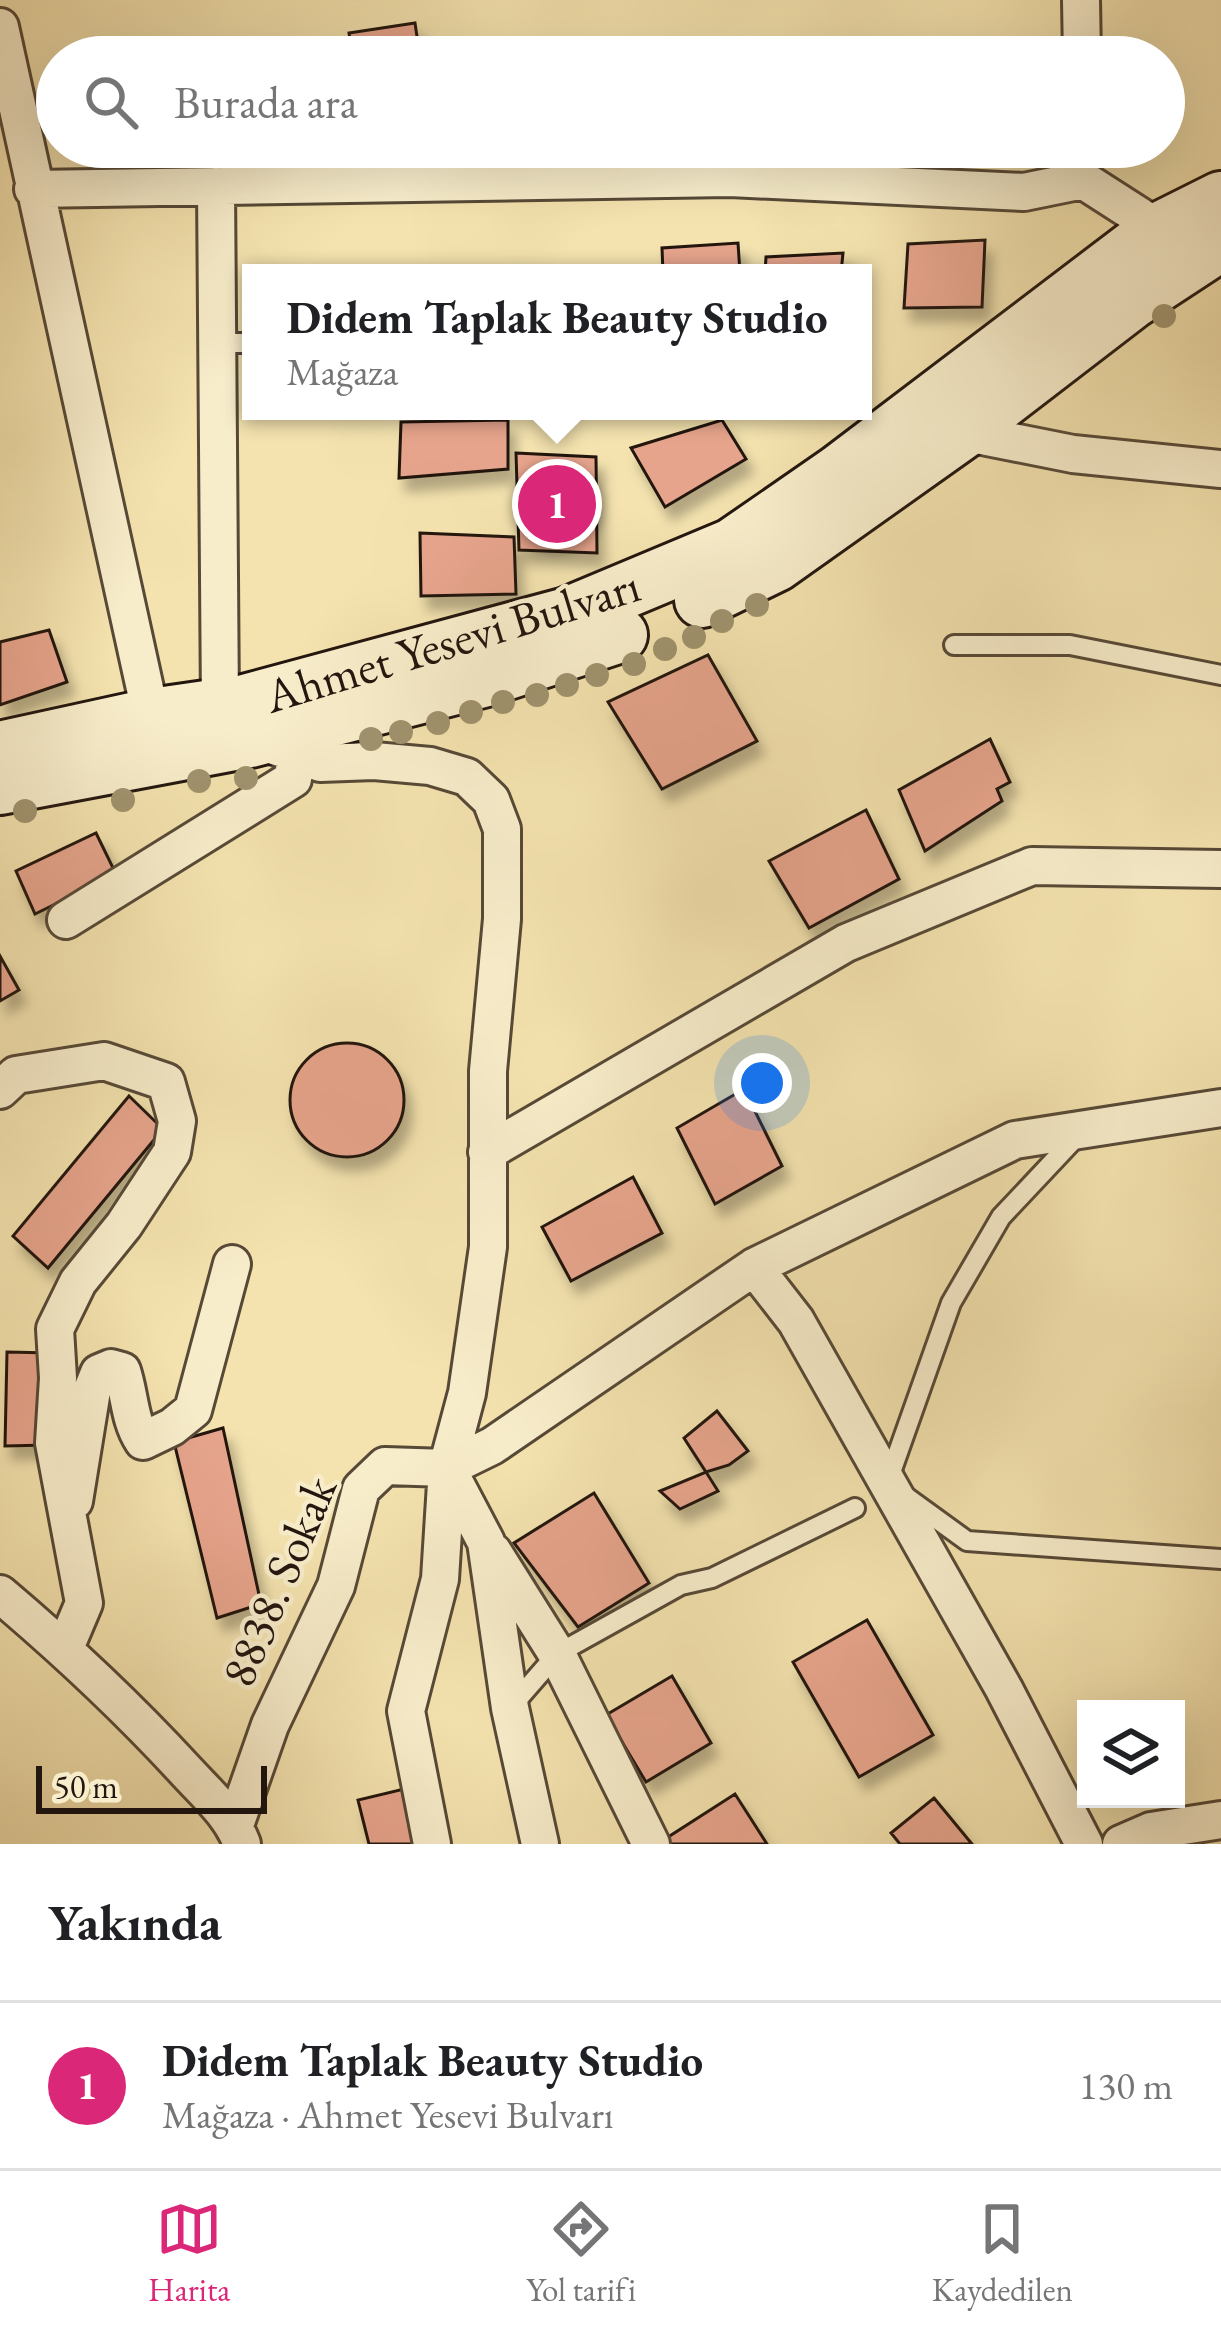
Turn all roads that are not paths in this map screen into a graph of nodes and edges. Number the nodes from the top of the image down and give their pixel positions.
1 (1082, 0) edge
2 (0, 27) edge
3 (1082, 36) edge
4 (1075, 168) edge
5 (1088, 168) edge
6 (217, 186) junction
7 (33, 189) junction
8 (1221, 199) edge
9 (1155, 232) junction
10 (1221, 243) edge
11 (234, 343) edge
12 (962, 432) junction
13 (1221, 469) edge
14 (954, 645) dead end
15 (1221, 675) edge
16 (151, 716) junction
17 (252, 725) junction
18 (0, 749) edge
19 (0, 787) edge
20 (1221, 869) edge
21 (66, 920) dead end
22 (0, 1090) edge
23 (1221, 1108) edge
24 (1087, 1126) junction
25 (487, 1152) junction
26 (232, 1264) dead end
27 (754, 1267) junction
28 (447, 1468) junction
29 (887, 1482) junction
30 (855, 1508) dead end
31 (69, 1526) junction
32 (486, 1542) junction
33 (1221, 1559) edge
34 (0, 1594) edge
35 (65, 1648) junction
36 (557, 1654) junction
37 (511, 1708) junction
38 (1221, 1820) edge
39 (238, 1835) edge
40 (431, 1844) edge
41 (540, 1844) edge
42 (651, 1844) edge
43 (1084, 1844) edge
44 (1120, 1844) edge

1 - 3 street
2 - 7 street
4 - 6 street
5 - 9 street
6 - 7 street
6 - 11 street
7 - 16 street
8 - 9 street, Ahmet Yesevi Bulvarı
9 - 17 street, Ahmet Yesevi Bulvarı
10 - 12 street
11 - 17 street
12 - 13 street
12 - 17 street
14 - 15 lane
16 - 17 street, Ahmet Yesevi Bulvarı
16 - 18 street, Ahmet Yesevi Bulvarı
17 - 19 street
17 - 21 street
17 - 25 street
20 - 25 street
22 - 31 street
23 - 24 street
24 - 27 street
24 - 29 lane
25 - 28 street
26 - 31 street
27 - 28 street
27 - 29 street
28 - 32 street
28 - 39 street, 8838. Sokak
28 - 40 street
29 - 33 lane
29 - 43 street
30 - 36 lane
31 - 35 street
32 - 36 street
32 - 37 street
34 - 35 street
35 - 39 street
36 - 37 lane
36 - 42 street
37 - 41 street
38 - 44 street

